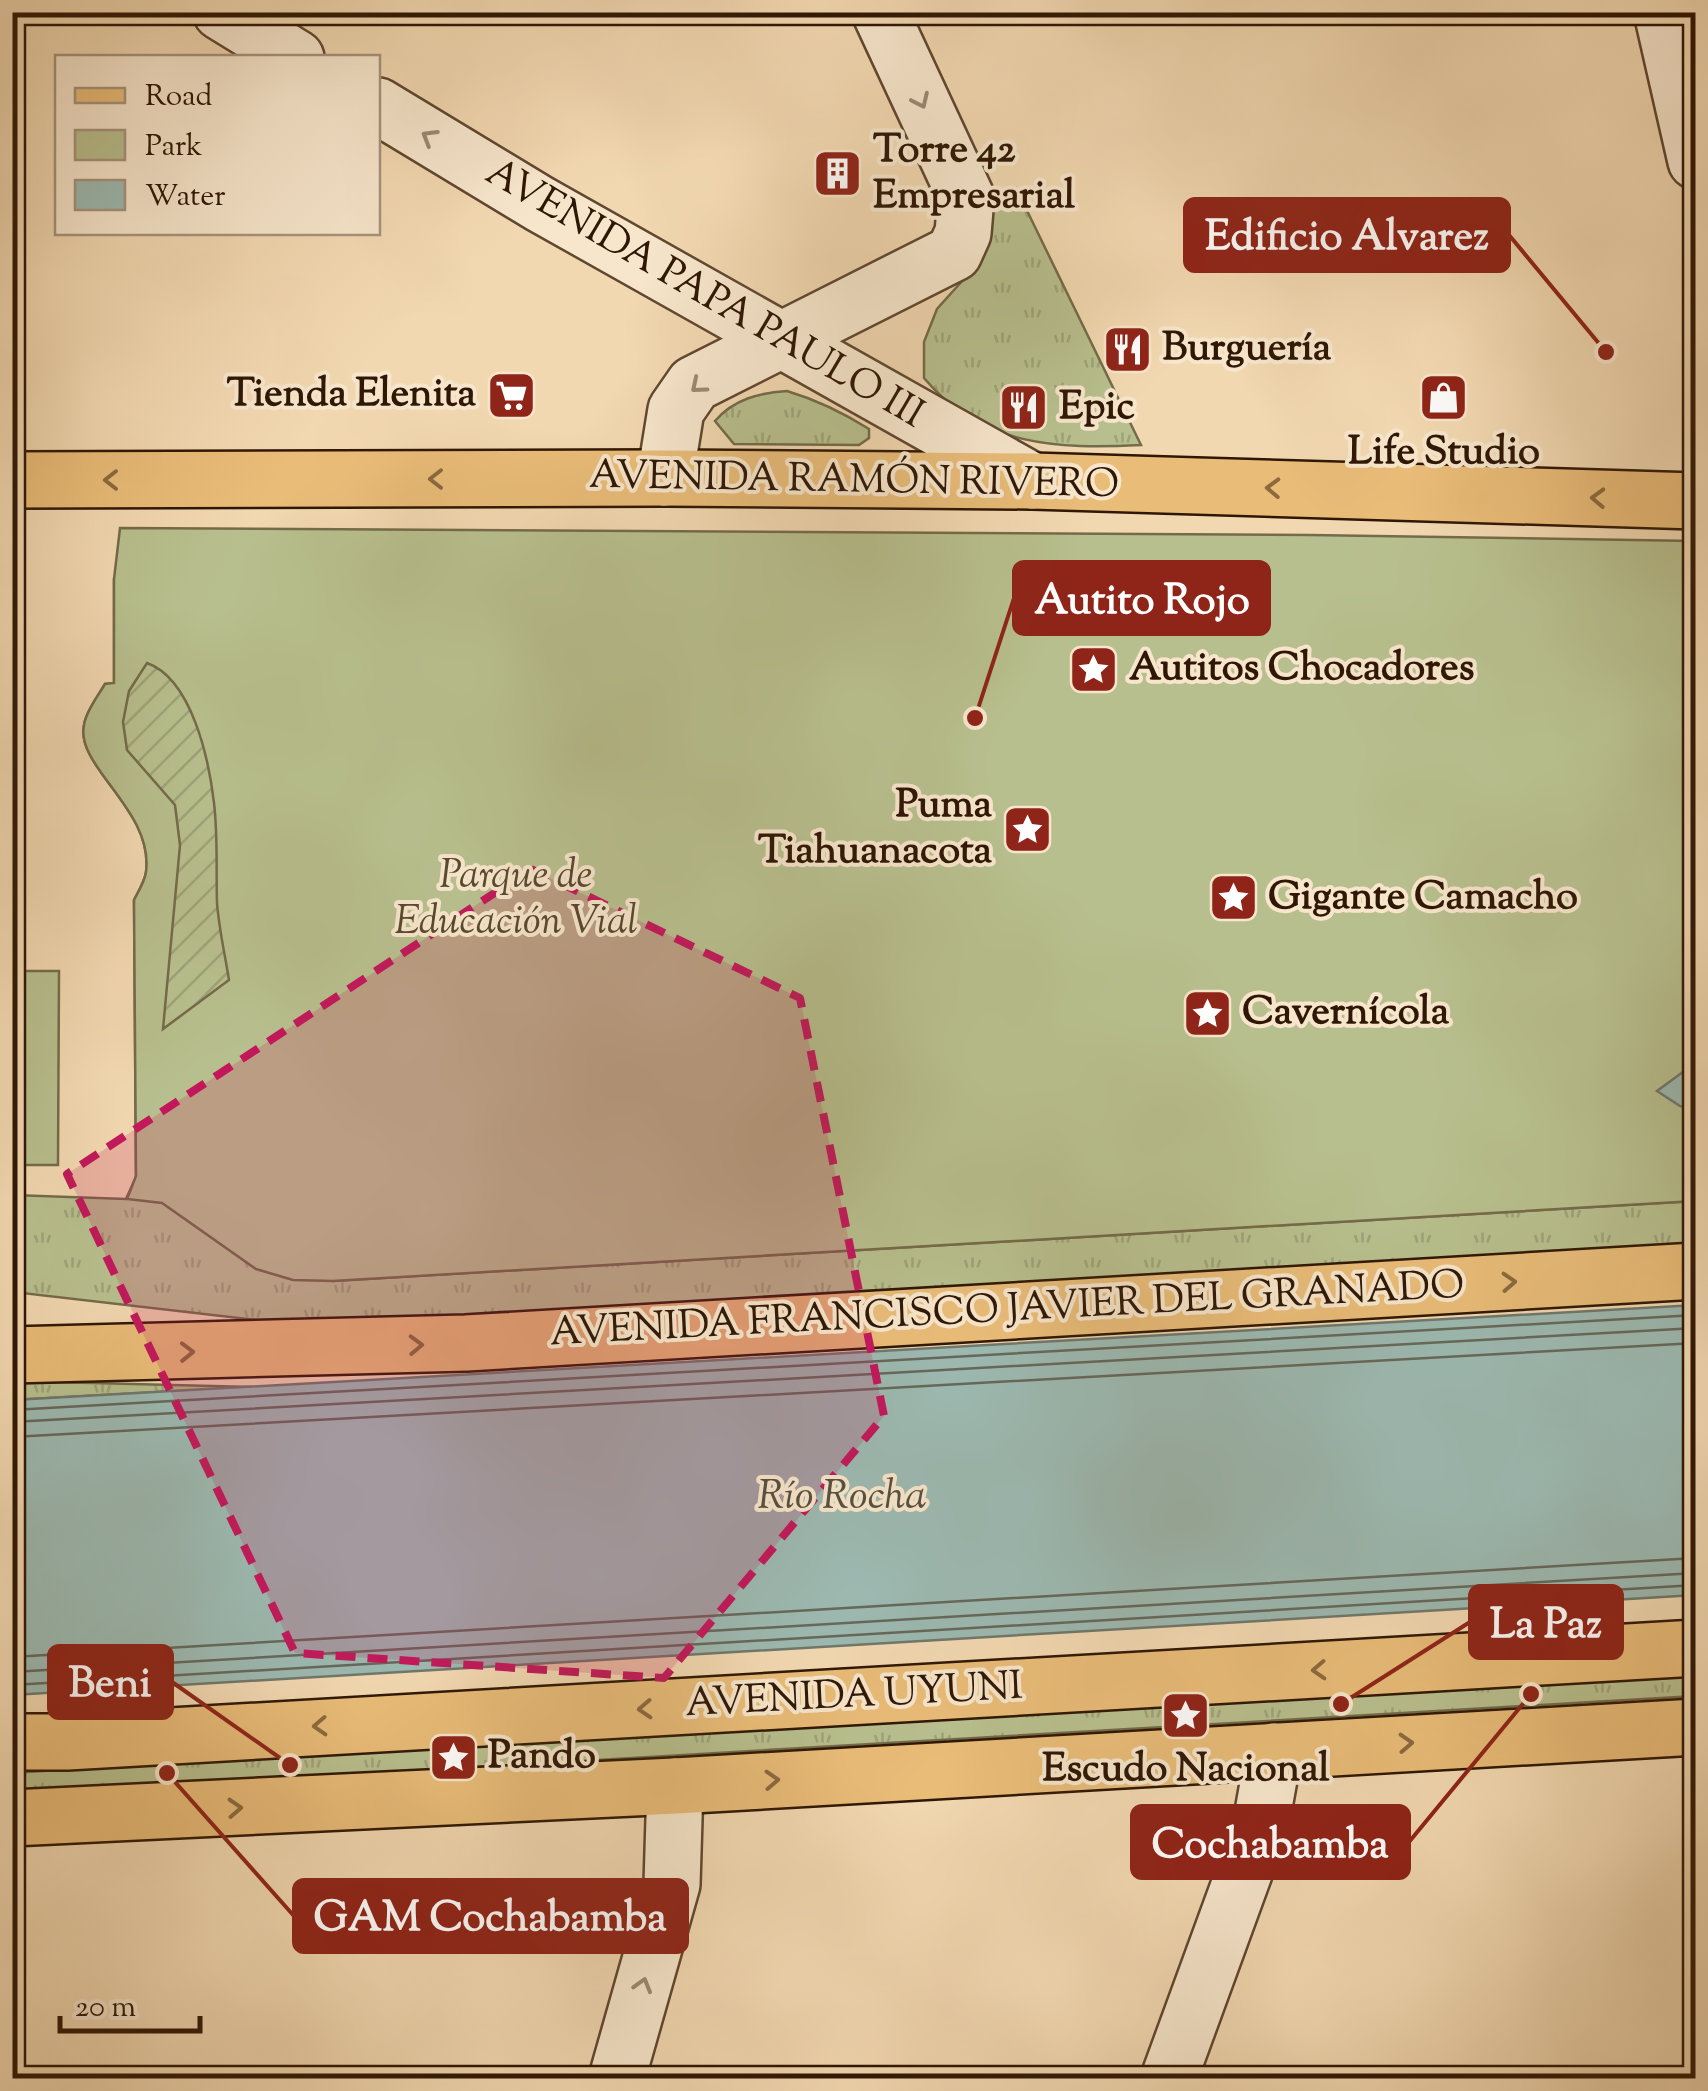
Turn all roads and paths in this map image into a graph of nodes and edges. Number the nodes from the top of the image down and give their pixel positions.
1 (221, 12) edge
2 (880, 12) edge
3 (1662, 12) edge
4 (291, 55) edge
5 (380, 107) edge
6 (1696, 161) edge
7 (781, 337) junction
8 (666, 478) junction
9 (12, 480) edge
10 (1032, 482) junction
11 (1696, 500) edge
12 (1696, 1271) edge
13 (12, 1333) edge
14 (90, 1354) junction
15 (12, 1355) edge
16 (1696, 1648) edge
17 (1696, 1727) edge
18 (12, 1746) edge
19 (1274, 1751) junction
20 (674, 1786) junction
21 (12, 1821) edge
22 (617, 2078) edge
23 (1170, 2078) edge

1 - 4 street
2 -> 7 street
3 - 6 street
7 -> 5 street, AVENIDA PAPA PAULO III
7 -> 8 street
7 - 10 street, AVENIDA PAPA PAULO III
8 -> 9 main road, AVENIDA RAMÓN RIVERO
8 - 10 main road, AVENIDA RAMÓN RIVERO
11 -> 10 main road, AVENIDA RAMÓN RIVERO
14 -> 12 main road, AVENIDA FRANCISCO JAVIER DEL GRANADO
13 - 14 main road
14 - 15 main road, AVENIDA FRANCISCO JAVIER DEL GRANADO
16 -> 18 main road, AVENIDA UYUNI
19 -> 17 main road, AVENIDA UYUNI
20 -> 19 main road, AVENIDA UYUNI
19 - 23 street
21 -> 20 main road, AVENIDA UYUNI
22 -> 20 street

